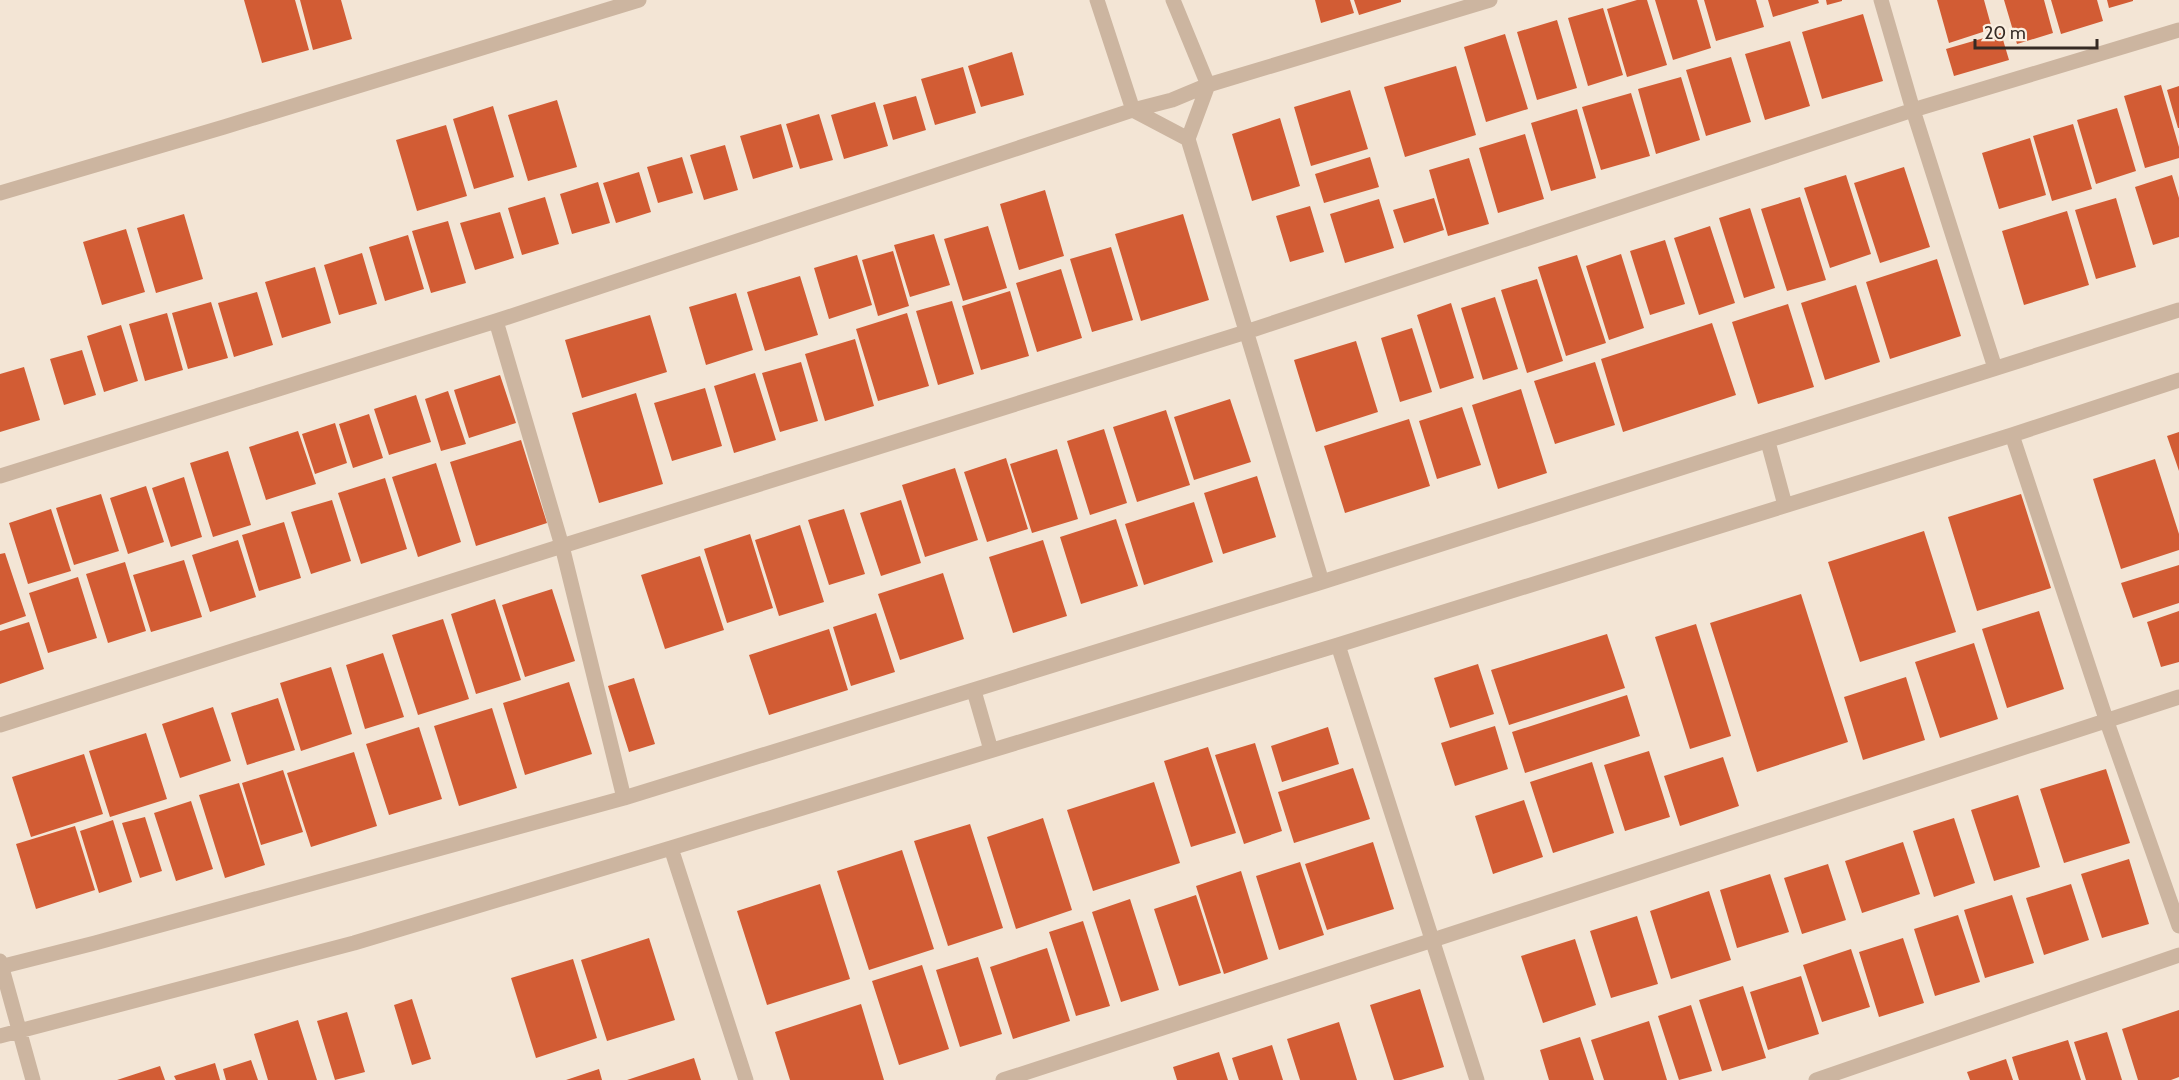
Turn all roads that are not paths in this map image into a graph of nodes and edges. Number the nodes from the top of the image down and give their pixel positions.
1 (639, 0) edge
2 (1097, 0) edge
3 (1173, 0) edge
4 (1490, 0) edge
5 (1881, 0) edge
6 (2179, 30) edge
7 (1208, 85) junction
8 (1134, 110) junction
9 (1912, 110) junction
10 (1188, 140) junction
11 (0, 193) edge
12 (2179, 310) edge
13 (496, 321) junction
14 (1246, 332) junction
15 (1995, 368) junction
16 (2179, 380) edge
17 (2012, 435) junction
18 (1768, 442) junction
19 (0, 476) edge
20 (1785, 505) junction
21 (562, 546) junction
22 (1322, 582) junction
23 (1338, 645) junction
24 (974, 691) junction
25 (2179, 697) edge
26 (2107, 722) junction
27 (0, 725) edge
28 (991, 750) junction
29 (624, 798) junction
30 (671, 848) junction
31 (2179, 926) edge
32 (1432, 939) junction
33 (2179, 955) edge
34 (0, 965) edge
35 (19, 1032) junction
36 (0, 1036) edge
37 (33, 1080) edge
38 (746, 1080) edge
39 (1003, 1080) edge
40 (1477, 1080) edge
41 (1816, 1080) edge

1 - 11 street
2 - 8 street
3 - 7 street
4 - 7 street
5 - 9 street
6 - 9 street
7 - 8 street
7 - 10 street
8 - 10 street
8 - 13 street
9 - 14 street
9 - 15 street
10 - 14 street
12 - 15 street
13 - 19 street
13 - 21 street
14 - 21 street
14 - 22 street
15 - 18 street
16 - 17 street
17 - 20 street
17 - 26 street
18 - 20 street
18 - 22 street
20 - 23 street
21 - 27 street
21 - 29 street
22 - 24 street
23 - 28 street
23 - 32 street
24 - 28 street
24 - 29 street
25 - 26 street
26 - 31 street
26 - 32 street
28 - 30 street
29 - 34 street
30 - 35 street
30 - 38 street
32 - 39 street
32 - 40 street
33 - 41 street
34 - 35 street
35 - 36 street
35 - 37 street

